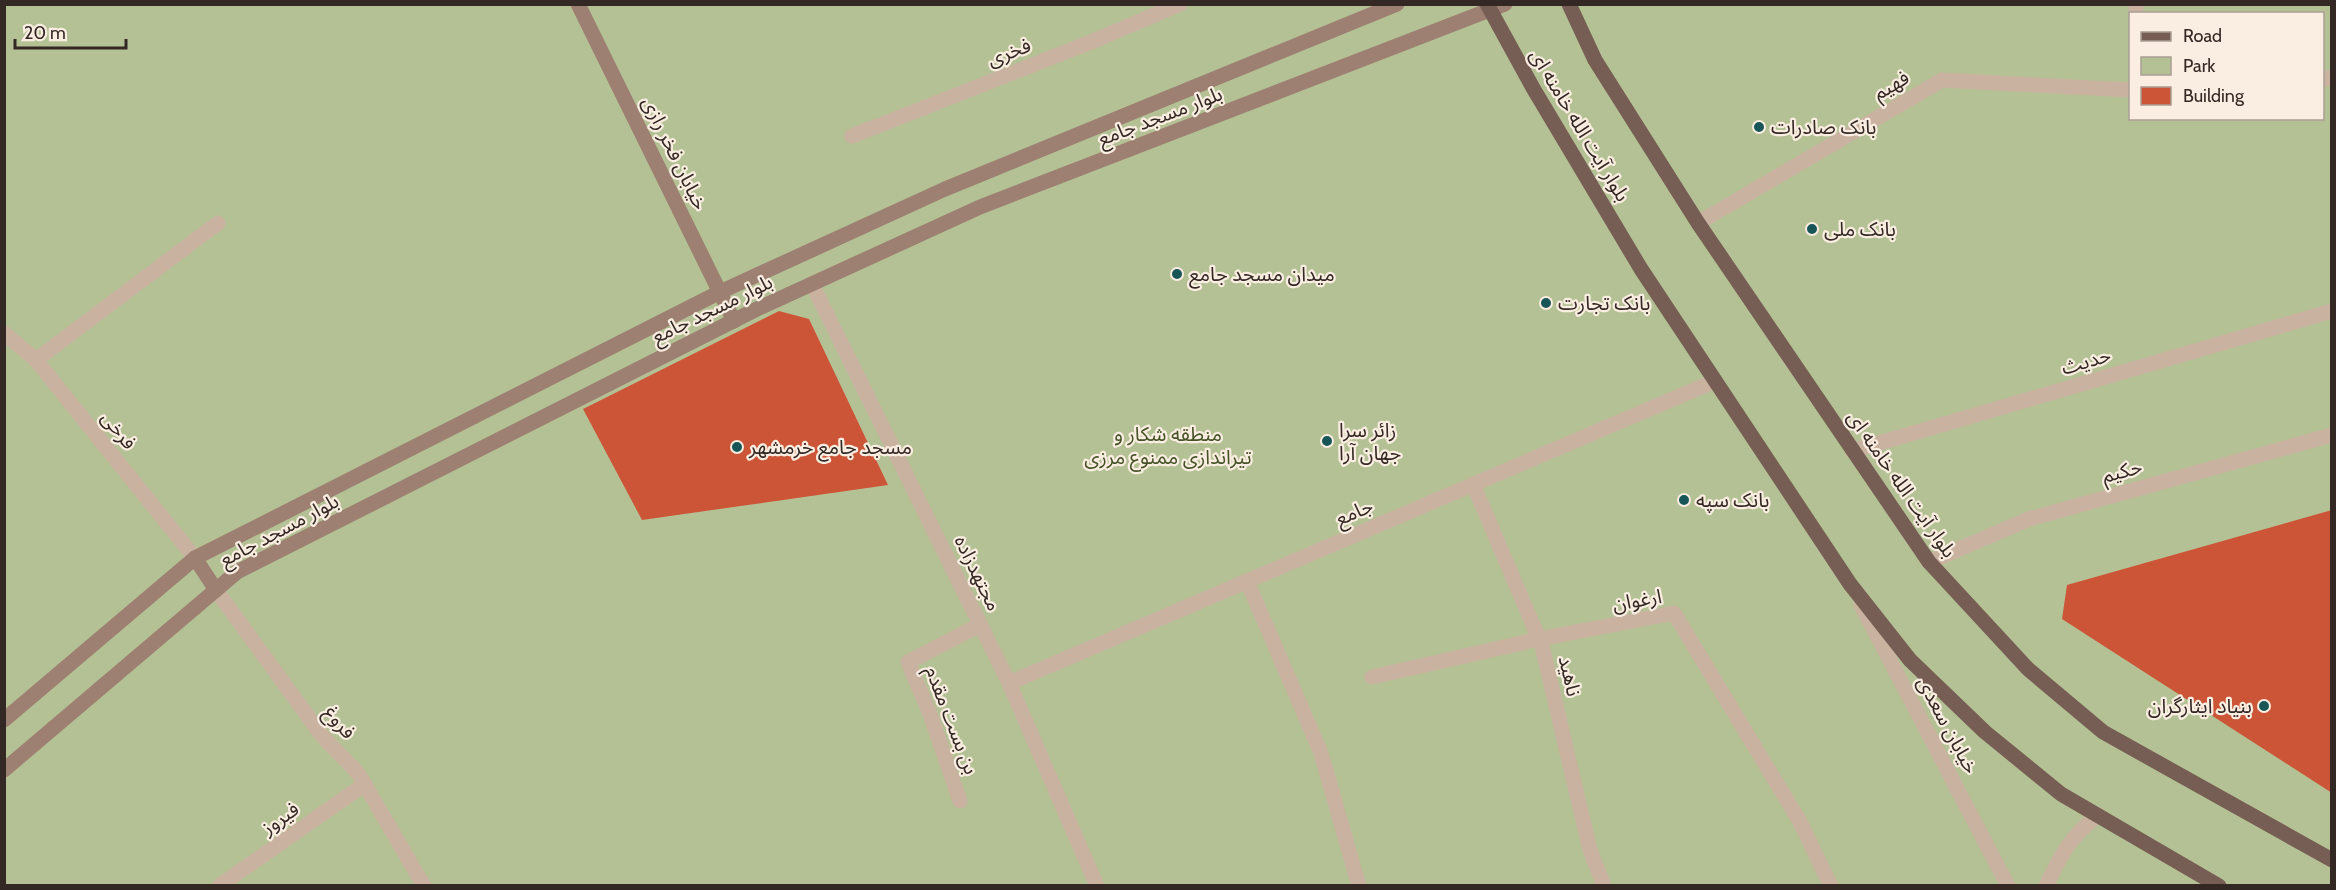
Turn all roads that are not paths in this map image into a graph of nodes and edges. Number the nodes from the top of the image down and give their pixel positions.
1 (578, 4) edge
2 (1180, 4) edge
3 (1397, 4) edge
4 (1505, 4) edge
5 (1569, 4) edge
6 (1488, 8) edge
7 (2129, 90) edge
8 (852, 136) dead end
9 (218, 223) dead end
10 (1698, 223) junction
11 (812, 284) junction
12 (720, 292) junction
13 (2331, 311) edge
14 (734, 321) junction
15 (4, 333) edge
16 (36, 360) junction
17 (1715, 381) junction
18 (2331, 435) edge
19 (1852, 451) junction
20 (1473, 484) junction
21 (195, 558) junction
22 (1929, 562) junction
23 (1247, 581) junction
24 (1850, 584) junction
25 (216, 590) junction
26 (980, 625) junction
27 (1539, 639) junction
28 (1372, 678) dead end
29 (1009, 683) junction
30 (4, 720) edge
31 (4, 770) edge
32 (365, 784) junction
33 (960, 801) dead end
34 (2099, 815) junction
35 (2331, 860) edge
36 (219, 885) edge
37 (424, 885) edge
38 (1097, 885) edge
39 (1359, 885) edge
40 (1604, 885) edge
41 (1831, 885) edge
42 (2008, 885) edge
43 (2046, 885) edge
44 (2219, 885) edge

1 - 12 main road, خیابان فخر رازی
2 - 8 street, فخری
3 - 12 main road, بلوار مسجد جامع
4 - 6 main road, بلوار مسجد جامع
5 - 10 main road, بلوار آیت الله خامنه ای
6 - 11 main road, بلوار مسجد جامع
6 - 17 main road, بلوار آیت الله خامنه ای
7 - 10 street, فهیم
9 - 16 street
10 - 19 main road, بلوار آیت الله خامنه ای
11 - 14 main road, بلوار مسجد جامع
11 - 26 street, مجتهدزاده
12 - 14 main road, خیابان فخر رازی
12 - 21 main road, بلوار مسجد جامع
13 - 19 street, حدیث
14 - 25 main road, بلوار مسجد جامع
15 - 16 street, فرخی
16 - 21 street, فرخی
17 - 20 street, جامع
17 - 24 main road, بلوار آیت الله خامنه ای
18 - 22 street, حکیم
19 - 22 main road, بلوار آیت الله خامنه ای
20 - 23 street, جامع
20 - 27 street, ناهید
21 - 25 main road
21 - 30 main road, بلوار مسجد جامع
22 - 35 main road, بلوار آیت الله خامنه ای
23 - 29 street, جامع
23 - 39 street
24 - 34 main road, بلوار آیت الله خامنه ای
24 - 42 street, خیابان سعدی
25 - 31 main road, بلوار مسجد جامع
25 - 32 street, فروغ
26 - 29 street, مجتهدزاده
26 - 33 street, بن بست مقدم
27 - 28 street, ارغوان
27 - 40 street, ناهید
27 - 41 street, ارغوان
29 - 38 street, مجتهدزاده
32 - 36 street, فیروز
32 - 37 street, فروغ
34 - 43 street
34 - 44 main road, بلوار آیت الله خامنه ای

